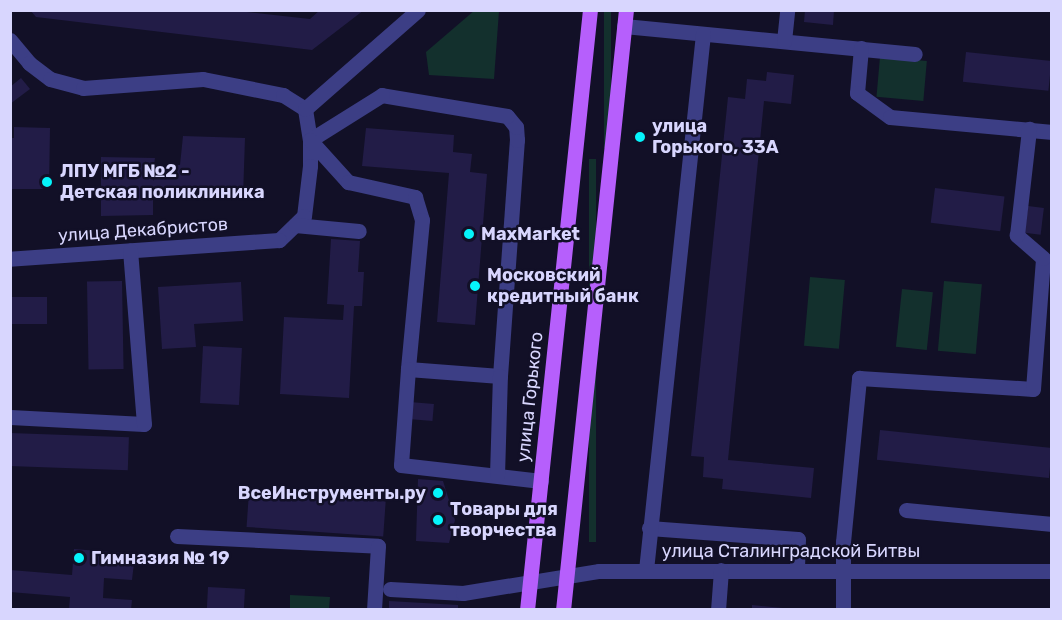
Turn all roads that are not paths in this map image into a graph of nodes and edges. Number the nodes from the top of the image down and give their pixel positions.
1 (418, 10) edge
2 (590, 10) edge
3 (626, 10) edge
4 (787, 10) edge
5 (624, 26) junction
6 (703, 33) junction
7 (10, 40) edge
8 (784, 41) junction
9 (861, 48) junction
10 (915, 54) dead end
11 (305, 109) junction
12 (1029, 129) junction
13 (1052, 132) edge
14 (310, 140) junction
15 (295, 225) junction
16 (359, 231) dead end
17 (130, 251) junction
18 (10, 259) edge
19 (408, 369) junction
20 (500, 376) junction
21 (10, 417) edge
22 (497, 475) junction
23 (541, 481) junction
24 (906, 510) dead end
25 (1052, 524) edge
26 (649, 528) junction
27 (177, 536) dead end
28 (646, 570) junction
29 (721, 570) junction
30 (797, 571) junction
31 (843, 571) junction
32 (1052, 571) edge
33 (567, 575) junction
34 (530, 580) junction
35 (390, 589) dead end
36 (374, 609) edge
37 (527, 609) edge
38 (563, 609) edge
39 (718, 609) edge
40 (843, 609) edge

1 - 11 street
2 - 23 main road, улица Горького
3 - 5 main road
4 - 8 street
5 - 6 street
5 - 33 main road
6 - 8 street
6 - 26 street
7 - 11 street
8 - 9 street
9 - 10 street
9 - 12 street
11 - 14 street
12 - 13 street
12 - 31 street
14 - 15 street
14 - 19 street
14 - 20 street
15 - 16 street
15 - 17 street, улица Декабристов
17 - 18 street, улица Декабристов
17 - 21 street
19 - 20 street
19 - 22 street
20 - 22 street
22 - 23 street
23 - 34 main road, улица Горького
24 - 25 street
26 - 28 street
26 - 30 street
27 - 36 street
28 - 29 street, улица Сталинградской Битвы
28 - 33 street, улица Сталинградской Битвы
29 - 30 street, улица Сталинградской Битвы
29 - 39 street
30 - 31 street, улица Сталинградской Битвы
31 - 32 street, улица Сталинградской Битвы
31 - 40 street
33 - 34 street, улица Сталинградской Битвы
33 - 38 main road
34 - 35 street, улица Сталинградской Битвы
34 - 37 main road, улица Горького

